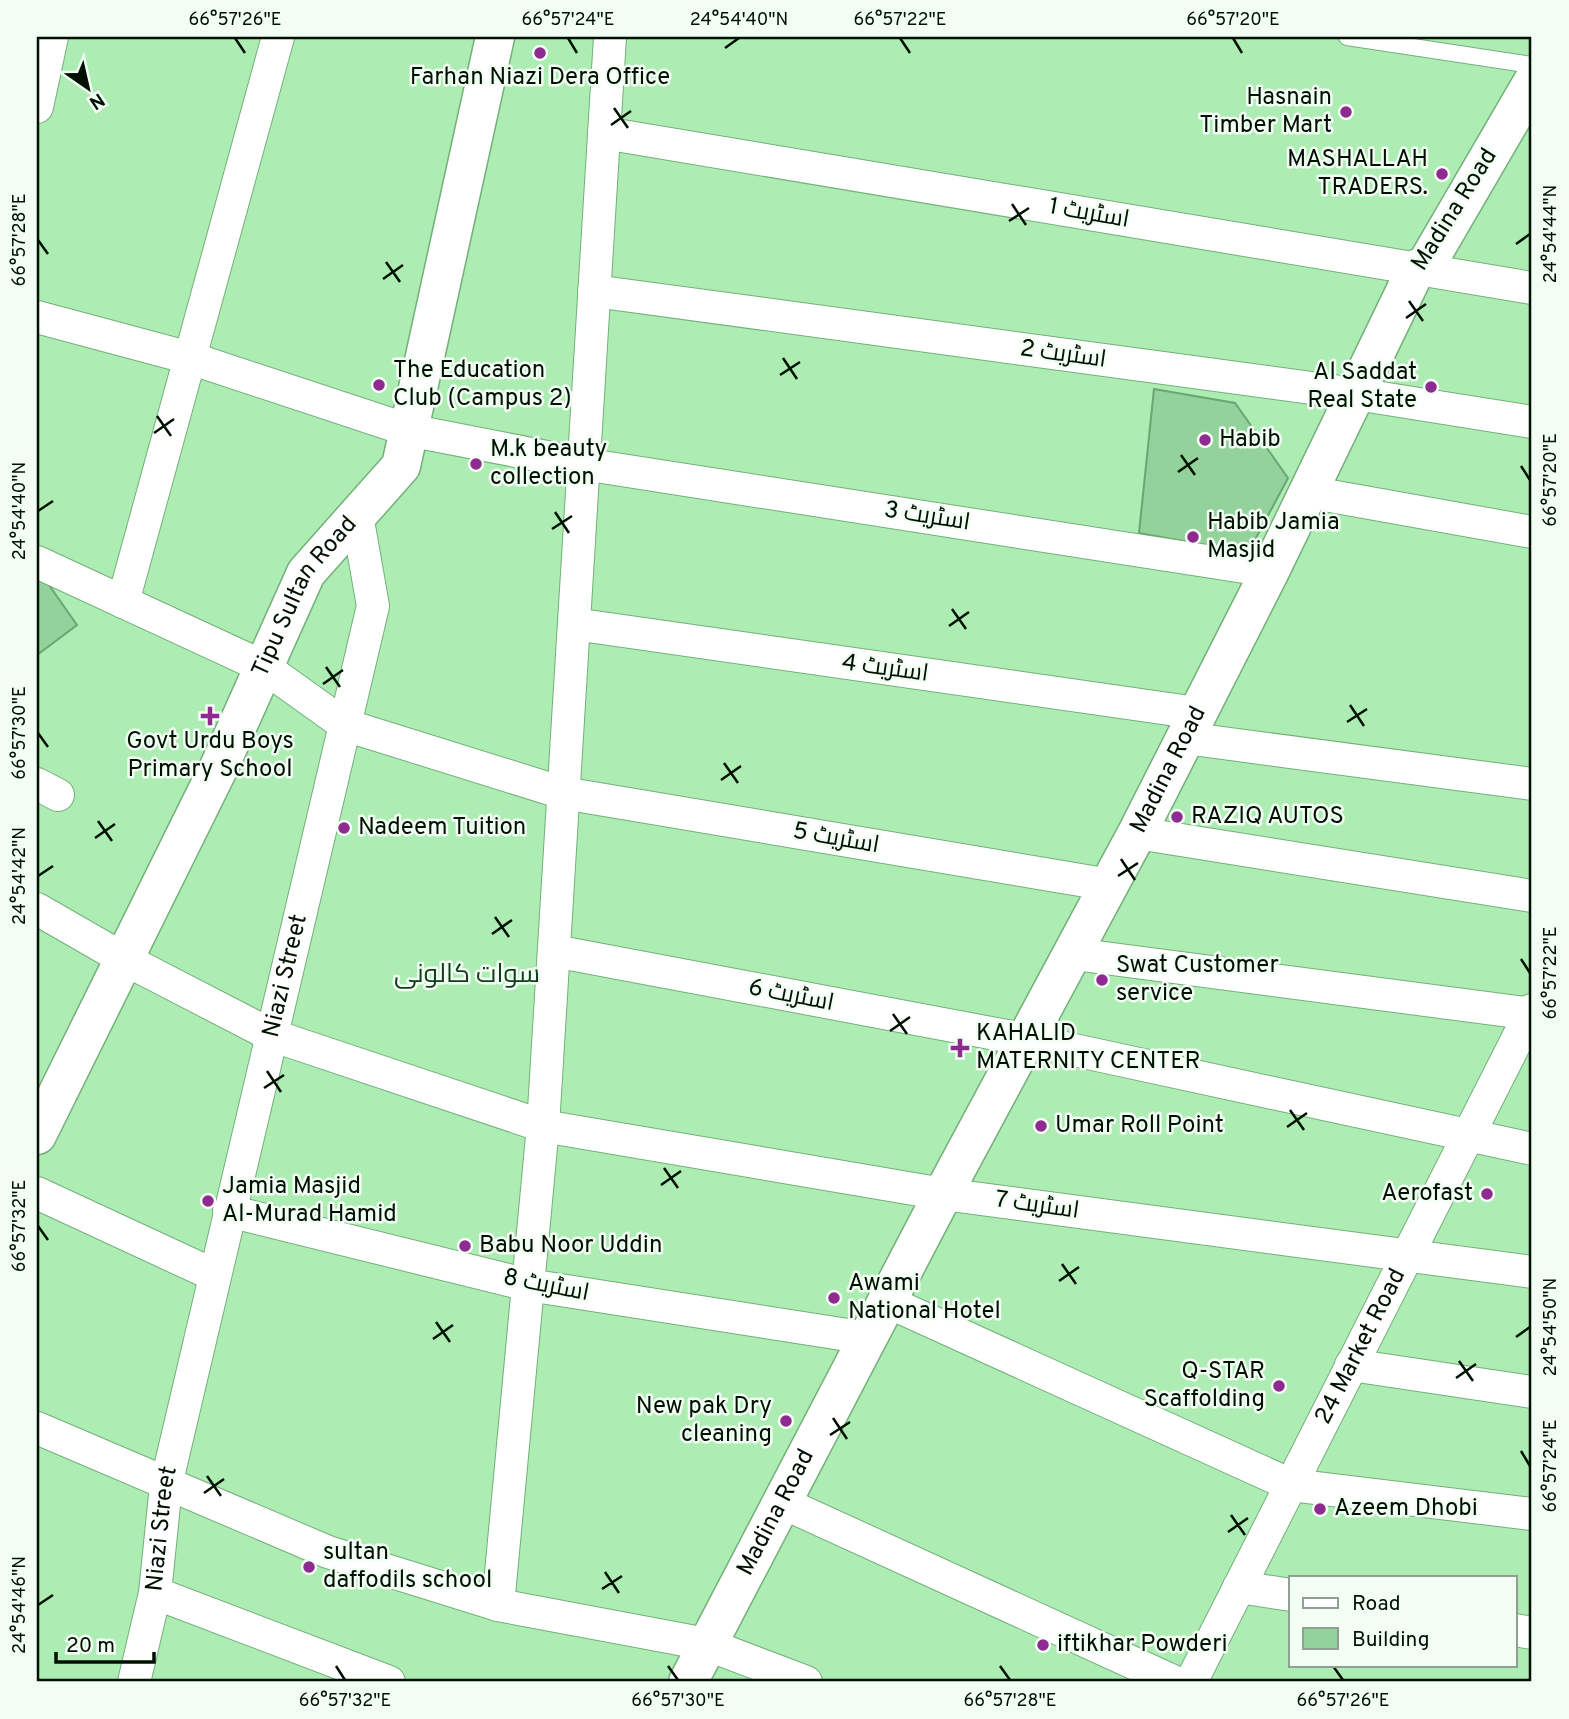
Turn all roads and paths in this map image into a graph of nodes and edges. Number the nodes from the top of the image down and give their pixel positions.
1 (52, 37) edge
2 (278, 37) edge
3 (495, 37) edge
4 (610, 37) edge
5 (1347, 37) edge
6 (1532, 65) edge
7 (1532, 83) edge
8 (37, 107) edge
9 (604, 133) junction
10 (1416, 269) junction
11 (1532, 288) edge
12 (594, 291) junction
13 (37, 317) edge
14 (190, 358) junction
15 (1356, 394) junction
16 (1532, 422) edge
17 (408, 430) junction
18 (583, 464) junction
19 (1308, 492) junction
20 (357, 515) junction
21 (1532, 532) edge
22 (37, 562) edge
23 (1270, 571) junction
24 (123, 601) junction
25 (574, 624) junction
26 (264, 667) junction
27 (345, 726) junction
28 (1191, 726) junction
29 (1532, 783) edge
30 (563, 793) junction
31 (1137, 833) junction
32 (1110, 885) junction
33 (1532, 896) edge
34 (37, 909) edge
35 (554, 951) junction
36 (1074, 954) junction
37 (124, 959) junction
38 (1532, 1013) edge
39 (271, 1035) junction
40 (1028, 1040) junction
41 (543, 1126) junction
42 (37, 1135) edge
43 (1467, 1137) junction
44 (1532, 1149) edge
45 (37, 1193) edge
46 (943, 1194) junction
47 (229, 1211) junction
48 (1407, 1255) junction
49 (1532, 1272) edge
50 (214, 1275) junction
51 (528, 1285) junction
52 (886, 1301) junction
53 (867, 1338) junction
54 (1351, 1365) junction
55 (1532, 1392) edge
56 (37, 1428) edge
57 (166, 1485) junction
58 (1291, 1485) junction
59 (781, 1502) junction
60 (1532, 1514) edge
61 (1239, 1587) junction
62 (155, 1593) junction
63 (1289, 1595) edge
64 (498, 1605) junction
65 (706, 1644) junction
66 (134, 1682) edge
67 (389, 1682) edge
68 (688, 1682) edge
69 (806, 1682) edge
70 (1175, 1682) edge
71 (1191, 1682) edge

1 - 8 street
2 - 14 street
3 - 17 street, Tipu Sultan Road
4 - 9 street
5 - 6 lane
7 - 10 street, Madina Road
9 - 10 street, اسٹریٹ 1
9 - 12 street
10 - 11 street, اسٹریٹ 1
10 - 15 street, Madina Road
12 - 15 street, اسٹریٹ 2
12 - 18 street
13 - 14 street, اسٹریٹ 3
14 - 17 street, اسٹریٹ 3
14 - 24 street
15 - 16 street, اسٹریٹ 2
15 - 19 street, Madina Road
17 - 18 street, اسٹریٹ 3
17 - 20 street, Tipu Sultan Road
18 - 23 street, اسٹریٹ 3
18 - 25 street
19 - 21 street
19 - 23 street, Madina Road
20 - 26 street, Tipu Sultan Road
20 - 27 street, Niazi Street
22 - 24 street, اسٹریٹ 5
23 - 28 street, Madina Road
24 - 26 street, اسٹریٹ 5
25 - 28 street, اسٹریٹ 4
25 - 30 street
26 - 27 street, اسٹریٹ 5
26 - 37 street, Tipu Sultan Road
27 - 30 street, اسٹریٹ 5
27 - 39 street, Niazi Street
28 - 29 street, اسٹریٹ 4
28 - 31 street, Madina Road
30 - 32 street, اسٹریٹ 5
30 - 35 street
31 - 32 street, Madina Road
31 - 33 street
32 - 36 street, Madina Road
34 - 37 street, اسٹریٹ 7
35 - 40 street, اسٹریٹ 6
35 - 41 street
36 - 38 street
36 - 40 street, Madina Road
37 - 39 street, اسٹریٹ 7
37 - 42 street, Tipu Sultan Road
38 - 43 street, 24 Market Road
39 - 41 street, اسٹریٹ 7
39 - 47 street, Niazi Street
40 - 43 street, اسٹریٹ 6
40 - 46 street, Madina Road
41 - 46 street, اسٹریٹ 7
41 - 51 street
43 - 44 street, اسٹریٹ 6
43 - 48 street, 24 Market Road
45 - 50 street
46 - 48 street, اسٹریٹ 7
46 - 52 street, Madina Road
47 - 50 street, Niazi Street
47 - 51 street, اسٹریٹ 8
48 - 49 street, اسٹریٹ 7
48 - 54 street, 24 Market Road
50 - 57 street, Niazi Street
51 - 53 street, اسٹریٹ 8
51 - 64 street
52 - 53 street, Madina Road
52 - 58 street
53 - 59 street, Madina Road
54 - 55 street
54 - 58 street, 24 Market Road
56 - 57 street
57 - 62 street, Niazi Street
57 - 64 street
58 - 60 street
58 - 61 street, 24 Market Road
59 - 65 street, Madina Road
59 - 70 street
61 - 63 street
61 - 71 street, 24 Market Road
62 - 66 street, Niazi Street
62 - 67 street
64 - 65 street
65 - 68 street, Madina Road
65 - 69 street

